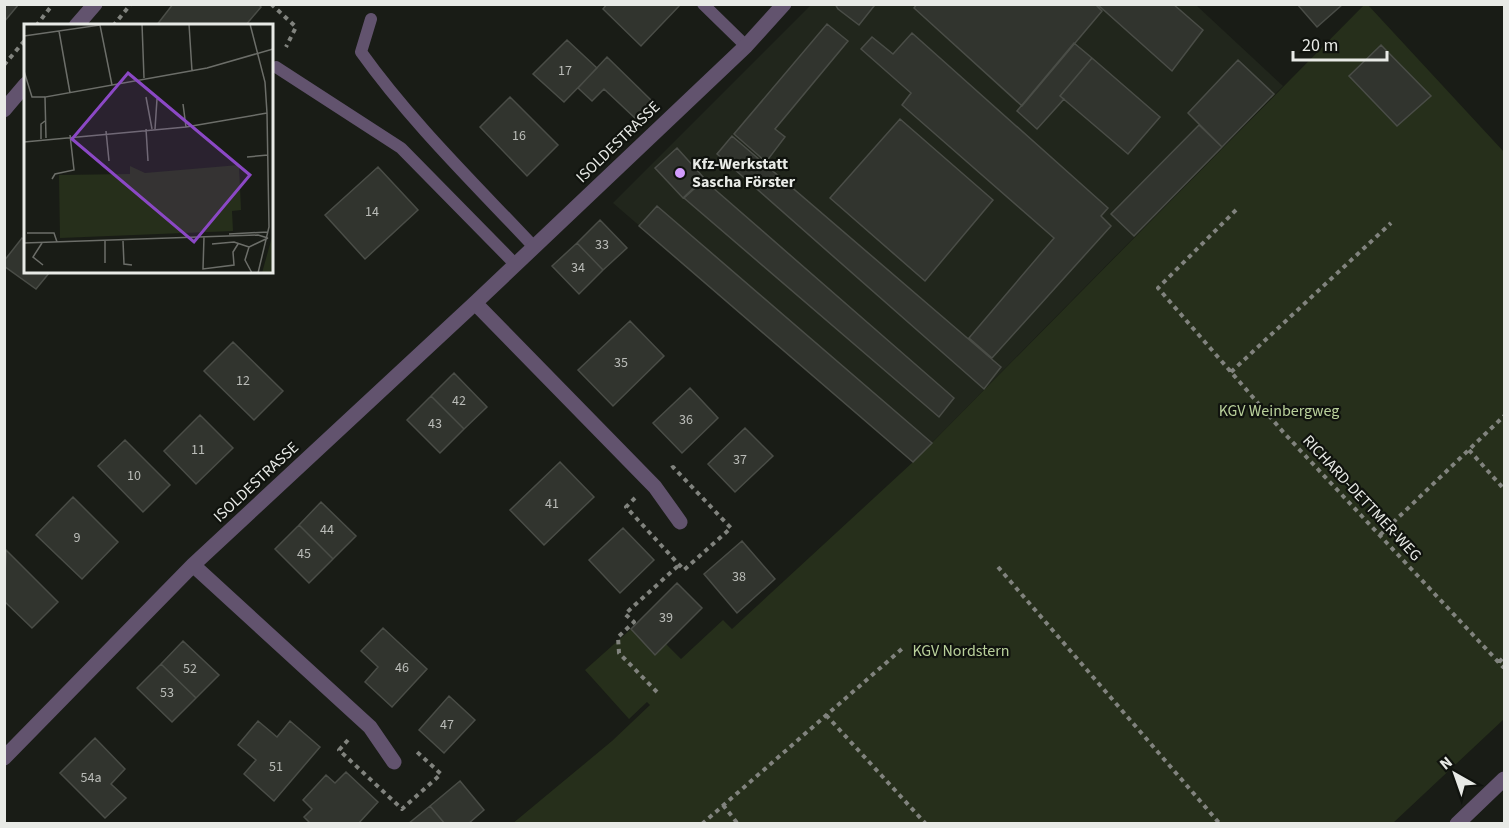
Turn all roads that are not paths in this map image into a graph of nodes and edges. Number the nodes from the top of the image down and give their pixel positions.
1 (95, 4) edge
2 (703, 4) edge
3 (784, 4) edge
4 (371, 19) dead end
5 (78, 24) edge
6 (746, 46) junction
7 (276, 67) dead end
8 (24, 86) edge
9 (4, 110) edge
10 (534, 247) junction
11 (515, 264) junction
12 (475, 303) junction
13 (680, 522) dead end
14 (193, 565) junction
15 (4, 758) edge
16 (394, 762) dead end
17 (1504, 779) edge
18 (1457, 824) edge

1 - 5 street
2 - 6 lane
3 - 6 street, ISOLDESTRASSE
4 - 10 lane
6 - 10 street, ISOLDESTRASSE
7 - 11 lane
8 - 9 street
10 - 11 street, ISOLDESTRASSE
11 - 12 street, ISOLDESTRASSE
12 - 13 street
12 - 14 street, ISOLDESTRASSE
14 - 15 street, ISOLDESTRASSE
14 - 16 street
17 - 18 street

